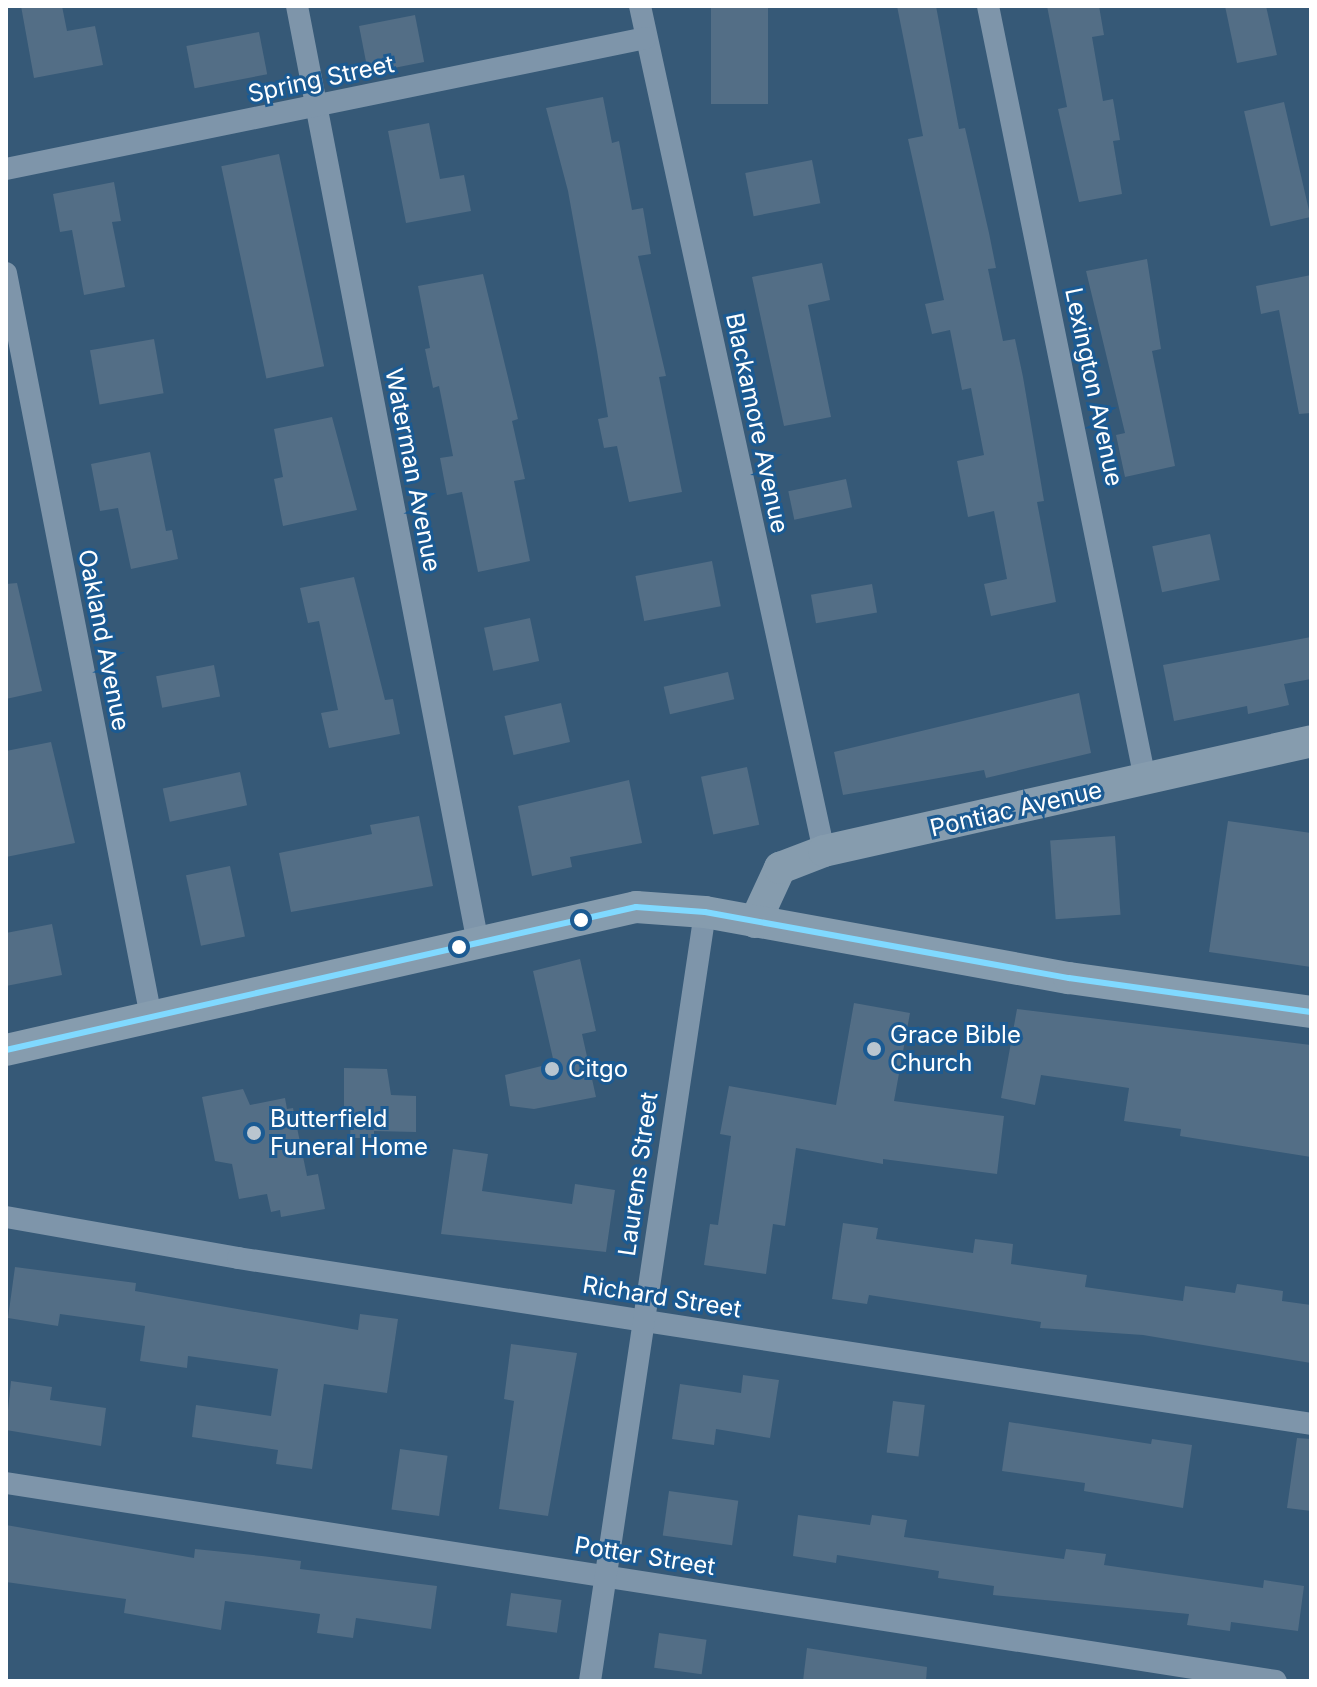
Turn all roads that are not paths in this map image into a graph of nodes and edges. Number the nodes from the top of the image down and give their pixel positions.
1 (297, 6) edge
2 (640, 6) edge
3 (988, 6) edge
4 (646, 38) junction
5 (316, 107) junction
6 (6, 169) edge
7 (6, 273) edge
8 (1311, 741) edge
9 (1145, 779) junction
10 (824, 851) junction
11 (705, 912) junction
12 (755, 922) junction
13 (478, 943) junction
14 (1311, 1012) edge
15 (151, 1017) junction
16 (6, 1050) edge
17 (6, 1217) edge
18 (644, 1320) junction
19 (1311, 1424) edge
20 (6, 1483) edge
21 (604, 1575) junction
22 (590, 1681) edge
23 (1276, 1681) edge

1 - 5 street, Waterman Avenue
2 - 4 street, Blackamore Avenue
3 - 9 street, Lexington Avenue
4 - 5 street, Spring Street
4 - 10 street, Blackamore Avenue
5 - 6 street, Spring Street
5 - 13 street, Waterman Avenue
7 - 15 street, Oakland Avenue
8 - 9 main road, Pontiac Avenue
9 - 10 main road, Pontiac Avenue
10 - 12 main road, Pontiac Avenue
11 - 12 main road
11 - 13 main road
11 - 18 street, Laurens Street
12 - 14 main road
13 - 15 main road
15 - 16 main road
17 - 18 street, Richard Street
18 - 19 street, Richard Street
18 - 21 street, Laurens Street
20 - 21 street, Potter Street
21 - 22 street, Laurens Street
21 - 23 street, Potter Street

